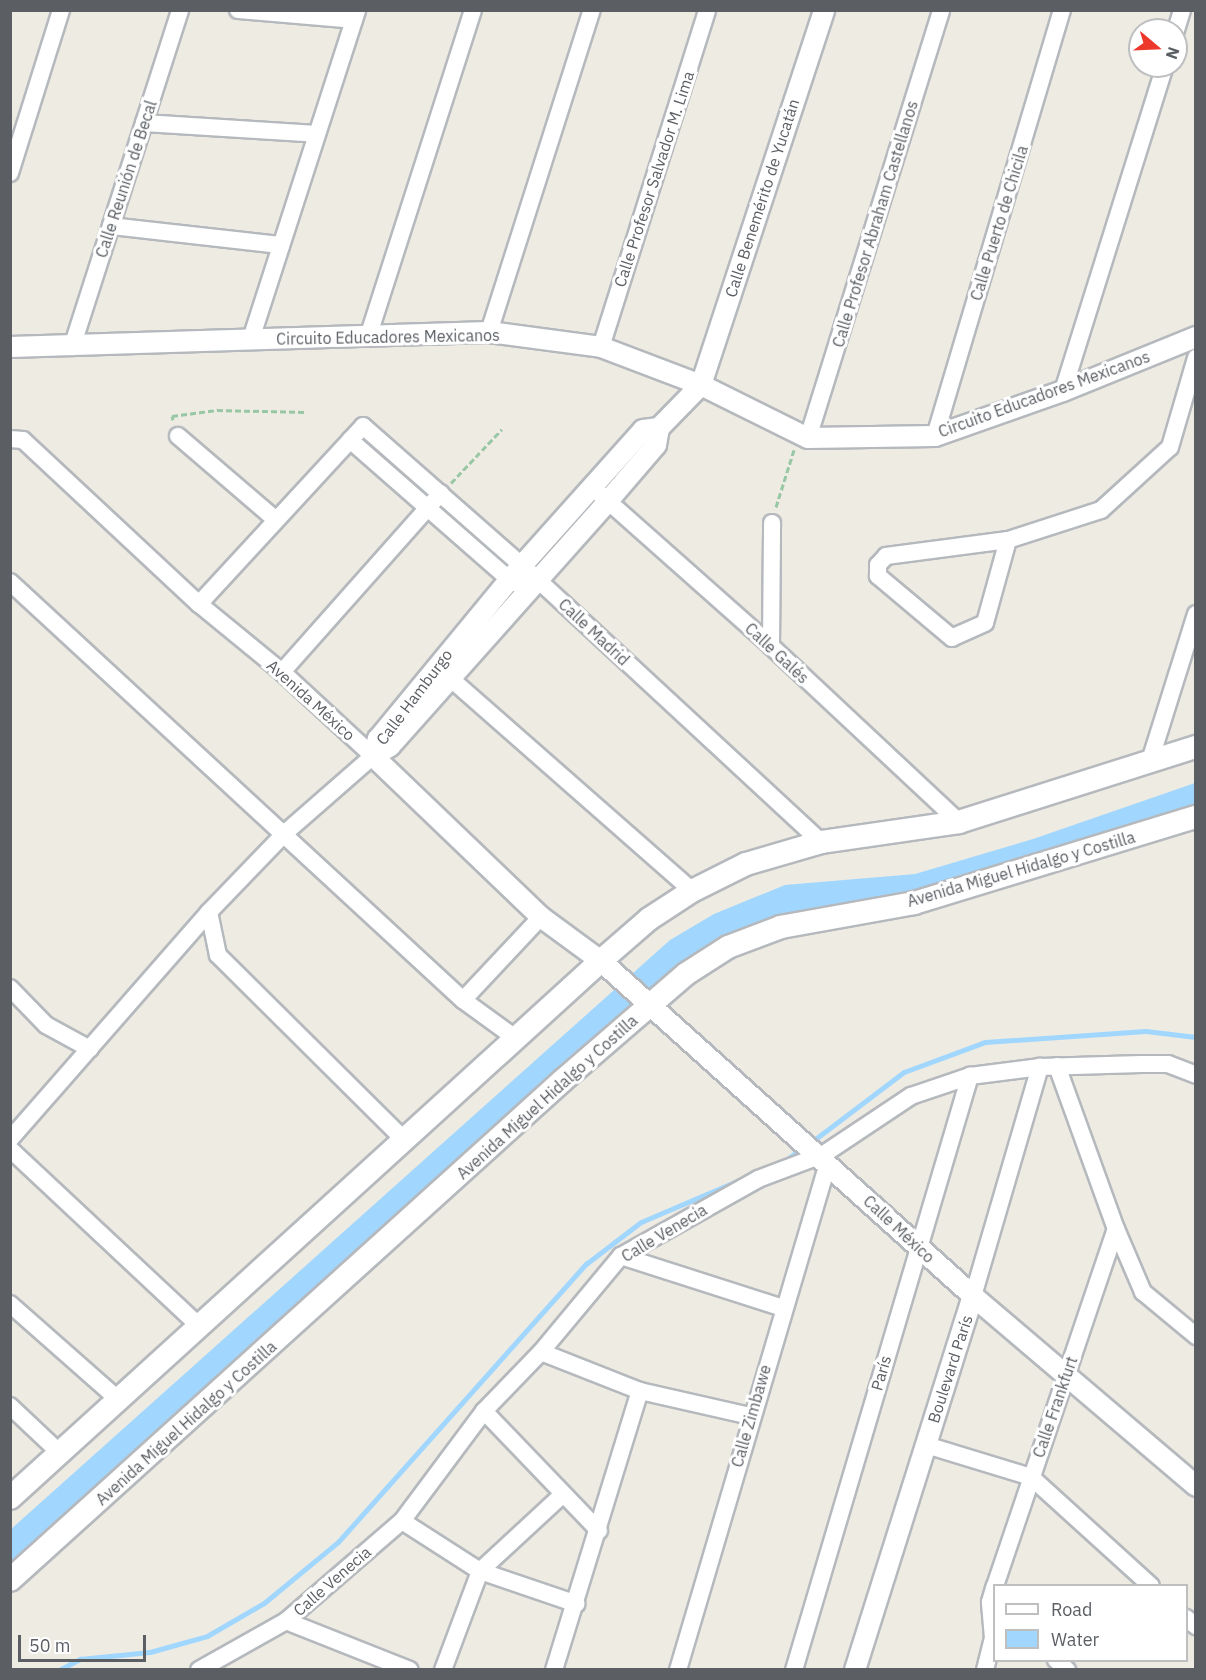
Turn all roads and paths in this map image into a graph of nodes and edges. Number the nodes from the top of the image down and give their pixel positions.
1 (61, 10) edge
2 (180, 10) edge
3 (238, 10) edge
4 (473, 10) edge
5 (592, 10) edge
6 (707, 10) edge
7 (824, 10) edge
8 (941, 10) edge
9 (1062, 10) edge
10 (356, 15) edge
11 (1161, 78) edge
12 (144, 123) junction
13 (317, 134) junction
14 (10, 173) edge
15 (111, 226) junction
16 (281, 245) junction
17 (489, 333) junction
18 (369, 334) junction
19 (1196, 337) edge
20 (251, 339) junction
21 (10, 347) edge
22 (72, 347) junction
23 (601, 347) junction
24 (1196, 358) edge
25 (701, 385) junction
26 (1063, 391) junction
27 (305, 412) dead end
28 (659, 428) junction
29 (502, 429) dead end
30 (178, 436) joint
31 (803, 436) junction
32 (935, 436) junction
33 (10, 439) edge
34 (350, 440) junction
35 (592, 487) junction
36 (441, 493) junction
37 (608, 501) junction
38 (429, 508) junction
39 (276, 520) junction
40 (772, 523) joint
41 (1008, 540) junction
42 (515, 572) junction
43 (10, 582) edge
44 (533, 584) junction
45 (199, 604) junction
46 (1196, 614) edge
47 (771, 646) junction
48 (282, 672) junction
49 (443, 672) junction
50 (1196, 747) edge
51 (373, 756) junction
52 (1149, 764) junction
53 (1196, 817) edge
54 (959, 822) junction
55 (285, 833) junction
56 (821, 842) junction
57 (692, 891) junction
58 (209, 912) junction
59 (541, 917) junction
60 (604, 964) junction
61 (10, 988) edge
62 (463, 1000) junction
63 (650, 1004) junction
64 (518, 1040) junction
65 (90, 1049) junction
66 (1048, 1066) junction
67 (970, 1076) junction
68 (1194, 1080) edge
69 (10, 1139) edge
70 (403, 1139) junction
71 (10, 1149) edge
72 (821, 1157) junction
73 (1116, 1229) junction
74 (918, 1248) junction
75 (621, 1256) junction
76 (973, 1296) junction
77 (783, 1308) junction
78 (12, 1309) edge
79 (200, 1327) junction
80 (1196, 1336) edge
81 (541, 1352) junction
82 (1066, 1376) junction
83 (640, 1391) junction
84 (120, 1401) junction
85 (10, 1406) edge
86 (484, 1411) junction
87 (750, 1416) junction
88 (926, 1445) junction
89 (61, 1454) junction
90 (1031, 1477) junction
91 (1196, 1486) edge
92 (561, 1496) junction
93 (10, 1498) edge
94 (402, 1521) junction
95 (599, 1531) junction
96 (480, 1571) junction
97 (10, 1580) edge
98 (997, 1584) edge
99 (1149, 1584) edge
100 (577, 1604) junction
101 (286, 1621) junction
102 (993, 1638) edge
103 (200, 1670) edge
104 (410, 1670) edge
105 (443, 1670) edge
106 (554, 1670) edge
107 (678, 1670) edge
108 (794, 1670) edge
109 (855, 1670) edge
110 (985, 1670) edge

1 - 14 street
2 - 12 street, Calle Reunión de Becal
3 - 10 street
4 - 18 street
5 - 17 street
6 - 23 street, Calle Profesor Salvador M. Lima
7 - 25 street, Calle Benemérito de Yucatán
8 - 31 street, Calle Profesor Abraham Castellanos
9 - 32 street, Calle Puerto de Chicila
10 - 13 street
11 - 26 street
12 - 13 street
12 - 15 street, Calle Reunión de Becal
13 - 16 street
15 - 16 street
15 - 22 street, Calle Reunión de Becal
16 - 20 street
17 - 18 street, Circuito Educadores Mexicanos
17 - 23 street, Circuito Educadores Mexicanos
18 - 20 street, Circuito Educadores Mexicanos
19 - 26 street, Circuito Educadores Mexicanos
20 - 22 street, Circuito Educadores Mexicanos
21 - 22 street, Circuito Educadores Mexicanos
23 - 25 street, Circuito Educadores Mexicanos
24 - 41 street
25 - 28 street, Calle Hamburgo
25 - 31 street, Circuito Educadores Mexicanos
26 - 32 street, Circuito Educadores Mexicanos
27 - 30 path
28 - 35 street, Calle Hamburgo
28 - 37 street, Calle Hamburgo
29 - 36 path
30 - 39 street
31 - 32 street, Circuito Educadores Mexicanos
31 - 40 path
33 - 45 street, Avenida México
34 - 36 street, Calle Madrid
34 - 38 street, Calle Madrid
34 - 39 street
35 - 37 street, Calle Galés
35 - 42 street, Calle Hamburgo
36 - 38 street
36 - 42 street, Calle Madrid
37 - 44 street, Calle Hamburgo
37 - 47 street, Calle Galés
38 - 42 street, Calle Madrid
38 - 48 street
39 - 45 street
40 - 47 street
41 - 41 street
42 - 44 street, Calle Madrid
42 - 49 street, Calle Hamburgo
43 - 55 street
44 - 49 street, Calle Hamburgo
44 - 56 street, Calle Madrid
45 - 48 street, Avenida México
46 - 52 street
47 - 54 street, Calle Galés
48 - 51 street, Avenida México
49 - 51 street, Calle Hamburgo
49 - 57 street
50 - 52 main road
51 - 55 street
51 - 59 street, Avenida México
52 - 54 main road
53 - 63 main road, Avenida Miguel Hidalgo y Costilla
54 - 56 main road
55 - 58 street
55 - 62 street
56 - 57 main road
57 - 60 main road
58 - 65 street
58 - 70 street
59 - 60 street, Avenida México
59 - 62 street
60 - 63 street, Calle México
60 - 64 main road
61 - 65 street
62 - 64 street
63 - 72 street, Calle México
63 - 97 main road, Avenida Miguel Hidalgo y Costilla
64 - 70 main road
65 - 69 street
66 - 67 street, Calle Venecia
66 - 68 street, Calle Venecia
66 - 73 street
66 - 76 street, Boulevard París
67 - 72 street, Calle Venecia
67 - 74 street, París
70 - 79 main road
71 - 79 street
72 - 74 street, Calle México
72 - 75 street, Calle Venecia
72 - 77 street, Calle Zimbawe
73 - 80 street
73 - 82 street, Calle Frankfurt
74 - 76 street, Calle México
74 - 108 street, París
75 - 77 street
75 - 81 street, Calle Venecia
76 - 82 street, Calle México
76 - 88 street, Boulevard París
77 - 87 street, Calle Zimbawe
78 - 84 street
79 - 84 main road
81 - 83 street
81 - 86 street, Calle Venecia
82 - 90 street, Calle Frankfurt
82 - 91 street, Calle México
83 - 87 street
83 - 95 street
84 - 89 main road
85 - 89 street
86 - 92 street
86 - 94 street, Calle Venecia
87 - 107 street, Calle Zimbawe
88 - 90 street
88 - 109 street, Boulevard París
89 - 93 main road
90 - 98 street, Calle Frankfurt
90 - 99 street
92 - 95 street
92 - 96 street
94 - 96 street
94 - 101 street, Calle Venecia
95 - 100 street
96 - 100 street
96 - 105 street
100 - 106 street
101 - 103 street, Calle Venecia
101 - 104 street
102 - 110 street, Calle Frankfurt

